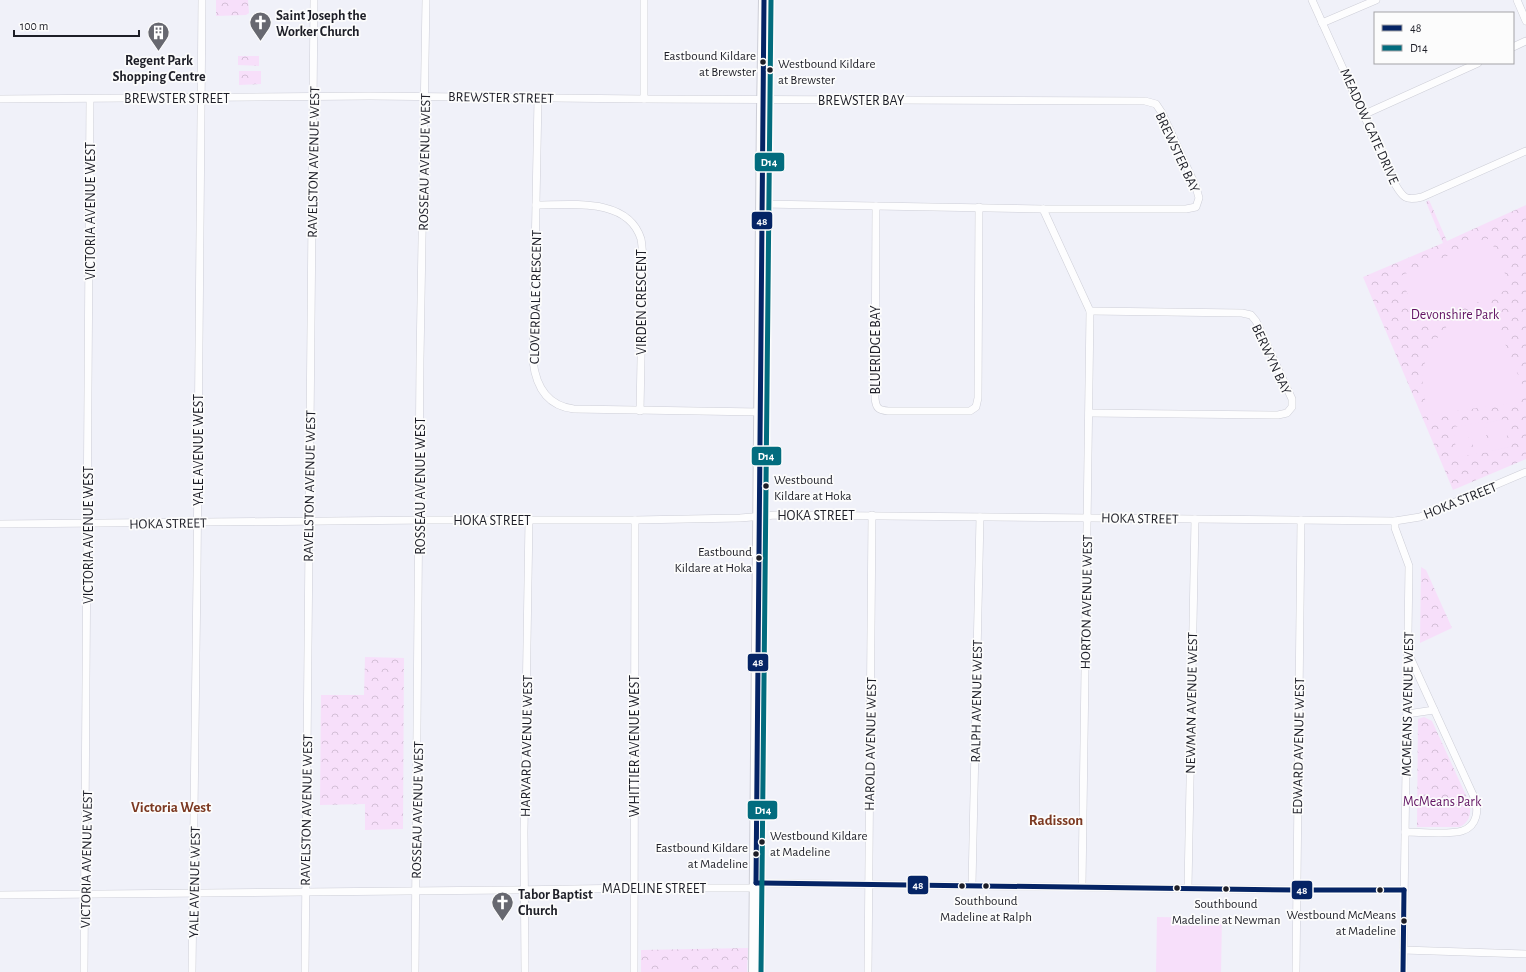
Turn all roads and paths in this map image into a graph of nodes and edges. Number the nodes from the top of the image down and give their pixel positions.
1 (202, 0) edge
2 (314, 0) edge
3 (426, 0) edge
4 (644, 0) edge
5 (764, 0) edge
6 (1312, 0) edge
7 (1376, 0) edge
8 (1516, 0) edge
9 (1526, 21) edge
10 (1322, 23) junction
11 (1526, 41) edge
12 (1514, 47) edge
13 (1476, 64) edge
14 (425, 96) junction
15 (314, 97) junction
16 (201, 98) junction
17 (538, 98) junction
18 (0, 99) edge
19 (90, 99) junction
20 (644, 99) junction
21 (762, 99) junction
22 (1364, 114) junction
23 (1526, 151) edge
24 (762, 204) junction
25 (536, 205) junction
26 (876, 206) junction
27 (978, 207) junction
28 (1042, 209) junction
29 (1090, 311) junction
30 (640, 411) junction
31 (760, 412) junction
32 (1089, 413) junction
33 (1526, 472) edge
34 (872, 515) junction
35 (759, 516) junction
36 (980, 517) junction
37 (1087, 518) junction
38 (529, 519) junction
39 (1194, 519) junction
40 (419, 520) junction
41 (635, 520) junction
42 (1301, 520) junction
43 (309, 521) junction
44 (1394, 521) junction
45 (198, 523) junction
46 (0, 524) edge
47 (88, 524) junction
48 (1408, 653) junction
49 (1434, 710) junction
50 (1407, 714) junction
51 (1405, 832) junction
52 (869, 885) junction
53 (756, 886) junction
54 (972, 886) junction
55 (1082, 886) junction
56 (634, 888) junction
57 (1188, 888) junction
58 (525, 890) junction
59 (1296, 890) junction
60 (1404, 890) junction
61 (416, 891) junction
62 (305, 892) junction
63 (86, 894) junction
64 (194, 894) junction
65 (0, 895) edge
66 (1403, 950) junction
67 (1526, 954) edge
68 (84, 972) edge
69 (192, 972) edge
70 (305, 972) edge
71 (415, 972) edge
72 (525, 972) edge
73 (634, 972) edge
74 (754, 972) edge
75 (868, 972) edge
76 (1296, 972) edge
77 (1403, 972) edge

1 - 16 street, YALE AVENUE WEST
2 - 15 street, RAVELSTON AVENUE WEST
3 - 14 street, ROSSEAU AVENUE WEST
4 - 20 street
5 - 21 street
6 - 10 street, MEADOW GATE DRIVE
7 - 10 street
8 - 9 street
10 - 22 street, MEADOW GATE DRIVE
11 - 12 street
13 - 22 street
14 - 15 street, BREWSTER STREET
14 - 17 street, BREWSTER STREET
14 - 40 street, ROSSEAU AVENUE WEST
15 - 16 street, BREWSTER STREET
15 - 43 street, RAVELSTON AVENUE WEST
16 - 19 street, BREWSTER STREET
16 - 45 street, YALE AVENUE WEST
17 - 20 street, BREWSTER STREET
17 - 25 street, CLOVERDALE CRESCENT
18 - 19 street, BREWSTER STREET
19 - 47 street, VICTORIA AVENUE WEST
20 - 21 street, BREWSTER STREET
21 - 24 street
21 - 28 street, BREWSTER BAY
22 - 23 street, MEADOW GATE DRIVE
24 - 26 street, BREWSTER BAY
24 - 31 street
25 - 30 street, VIRDEN CRESCENT
25 - 30 street, CLOVERDALE CRESCENT
26 - 27 street, BREWSTER BAY
26 - 27 street, BLUERIDGE BAY
27 - 28 street, BREWSTER BAY
28 - 29 street, HORTON AVENUE WEST
29 - 32 street, HORTON AVENUE WEST
29 - 32 street, BERWYN BAY
30 - 31 street, CLOVERDALE CRESCENT
31 - 35 street
32 - 37 street, HORTON AVENUE WEST
33 - 44 street, HOKA STREET
34 - 35 street, HOKA STREET
34 - 36 street, HOKA STREET
34 - 52 street, HAROLD AVENUE WEST
35 - 41 street, HOKA STREET
35 - 53 street
36 - 37 street, HOKA STREET
36 - 54 street, RALPH AVENUE WEST
37 - 39 street, HOKA STREET
37 - 55 street, HORTON AVENUE WEST
38 - 40 street, HOKA STREET
38 - 41 street, HOKA STREET
38 - 58 street, HARVARD AVENUE WEST
39 - 42 street, HOKA STREET
39 - 57 street, NEWMAN AVENUE WEST
40 - 43 street, HOKA STREET
40 - 61 street, ROSSEAU AVENUE WEST
41 - 56 street, WHITTIER AVENUE WEST
42 - 44 street, HOKA STREET
42 - 59 street, EDWARD AVENUE WEST
43 - 45 street, HOKA STREET
43 - 62 street, RAVELSTON AVENUE WEST
44 - 48 street, MCMEANS AVENUE WEST
45 - 47 street, HOKA STREET
45 - 64 street, YALE AVENUE WEST
46 - 47 street, HOKA STREET
47 - 63 street, VICTORIA AVENUE WEST
48 - 49 street
48 - 50 street, MCMEANS AVENUE WEST
49 - 50 street
49 - 51 street
50 - 51 street, MCMEANS AVENUE WEST
51 - 60 street, MCMEANS AVENUE WEST
52 - 53 street, MADELINE STREET
52 - 54 street, MADELINE STREET
52 - 75 street, HAROLD AVENUE WEST
53 - 56 street, MADELINE STREET
53 - 74 street
54 - 55 street, MADELINE STREET
55 - 57 street, MADELINE STREET
56 - 58 street, MADELINE STREET
56 - 73 street, WHITTIER AVENUE WEST
57 - 59 street, MADELINE STREET
58 - 61 street, MADELINE STREET
58 - 72 street, HARVARD AVENUE WEST
59 - 60 street, MADELINE STREET
59 - 76 street, EDWARD AVENUE WEST
60 - 66 street
61 - 62 street, MADELINE STREET
61 - 71 street, ROSSEAU AVENUE WEST
62 - 64 street, MADELINE STREET
62 - 70 street, RAVELSTON AVENUE WEST
63 - 64 street, MADELINE STREET
63 - 65 street, MADELINE STREET
63 - 68 street, VICTORIA AVENUE WEST
64 - 69 street, YALE AVENUE WEST
66 - 67 street
66 - 77 street

